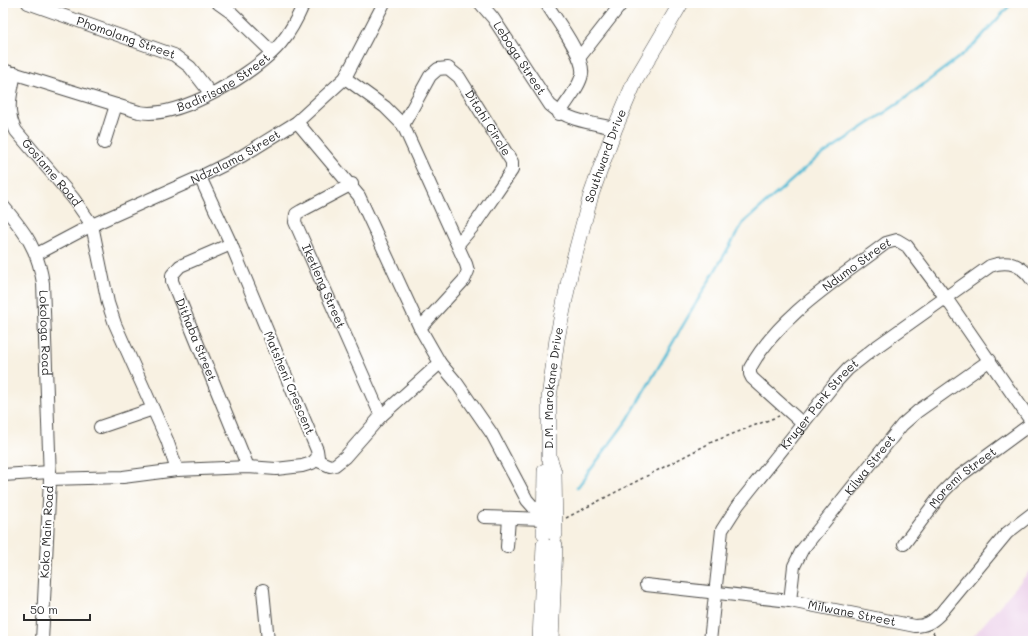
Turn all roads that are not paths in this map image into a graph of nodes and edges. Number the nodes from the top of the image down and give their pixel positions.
1 (28, 3) edge
2 (218, 3) edge
3 (304, 3) edge
4 (480, 3) edge
5 (546, 3) edge
6 (622, 3) edge
7 (681, 3) edge
8 (379, 5) edge
9 (272, 52) junction
10 (580, 58) junction
11 (3, 70) edge
12 (15, 73) junction
13 (345, 78) junction
14 (211, 94) junction
15 (116, 105) junction
16 (559, 114) junction
17 (297, 122) junction
18 (403, 125) junction
19 (615, 128) junction
20 (104, 143) dead end
21 (200, 177) junction
22 (352, 184) junction
23 (3, 206) edge
24 (92, 225) junction
25 (231, 244) junction
26 (458, 244) junction
27 (37, 254) junction
28 (1033, 281) edge
29 (946, 298) junction
30 (560, 320) joint
31 (420, 328) junction
32 (990, 360) junction
33 (440, 363) junction
34 (153, 409) junction
35 (381, 416) junction
36 (1033, 423) edge
37 (803, 424) junction
38 (100, 427) dead end
39 (316, 460) junction
40 (248, 467) junction
41 (177, 470) junction
42 (3, 475) edge
43 (50, 475) junction
44 (1033, 513) edge
45 (484, 517) dead end
46 (508, 518) junction
47 (549, 530) junction
48 (904, 544) dead end
49 (507, 547) dead end
50 (646, 585) dead end
51 (263, 590) dead end
52 (715, 591) junction
53 (790, 601) junction
54 (42, 641) edge
55 (268, 641) edge
56 (540, 641) edge
57 (551, 641) edge
58 (710, 641) edge

1 - 14 street, Phomolang Street
2 - 9 street
3 - 9 street, Badirisane Street
4 - 16 street, Leboga Street
5 - 10 street
6 - 10 street
7 - 19 main road, Southward Drive
8 - 13 street, Ndzalama Street
9 - 14 street, Badirisane Street
10 - 16 street
11 - 12 street, Badirisane Street
12 - 15 street, Badirisane Street
12 - 24 street, Gosiame Road
13 - 17 street, Ndzalama Street
13 - 18 street
14 - 15 street, Badirisane Street
15 - 20 street
16 - 19 street
17 - 21 street, Ndzalama Street
17 - 22 street
18 - 26 street
18 - 26 street, Ditahi Circle
19 - 30 main road, Southward Drive
21 - 24 street, Ndzalama Street
21 - 25 street, Matsheni Crescent
22 - 31 street
22 - 35 street, Iketleng Street
23 - 27 street, Lokologa Road
24 - 27 street, Ndzalama Street
24 - 34 street
25 - 39 street, Matsheni Crescent
25 - 40 street, Dithaba Street
26 - 31 street
27 - 43 street, Lokologa Road
28 - 29 street, Kruger Park Street
29 - 32 street, Ndumo Street
29 - 37 street, Kruger Park Street
29 - 37 street, Ndumo Street
30 - 47 main road, D.M. Marokane Drive
31 - 33 street
32 - 36 street, Ndumo Street
32 - 53 street, Kilwa Street
33 - 35 street
33 - 47 street
34 - 38 street
34 - 41 street
35 - 39 street
36 - 48 street, Moremi Street
37 - 52 street, Kruger Park Street
39 - 40 street
40 - 41 street
41 - 43 street
42 - 43 street
43 - 54 street, Koko Main Road
44 - 53 street, Milwane Street
45 - 46 street
46 - 47 street
46 - 49 street
47 - 56 main road, D.M. Marokane Drive
47 - 57 main road, D.M. Marokane Drive
50 - 52 street, Milwane Street
51 - 55 street
52 - 53 street, Milwane Street
52 - 58 street, Kruger Park Street

